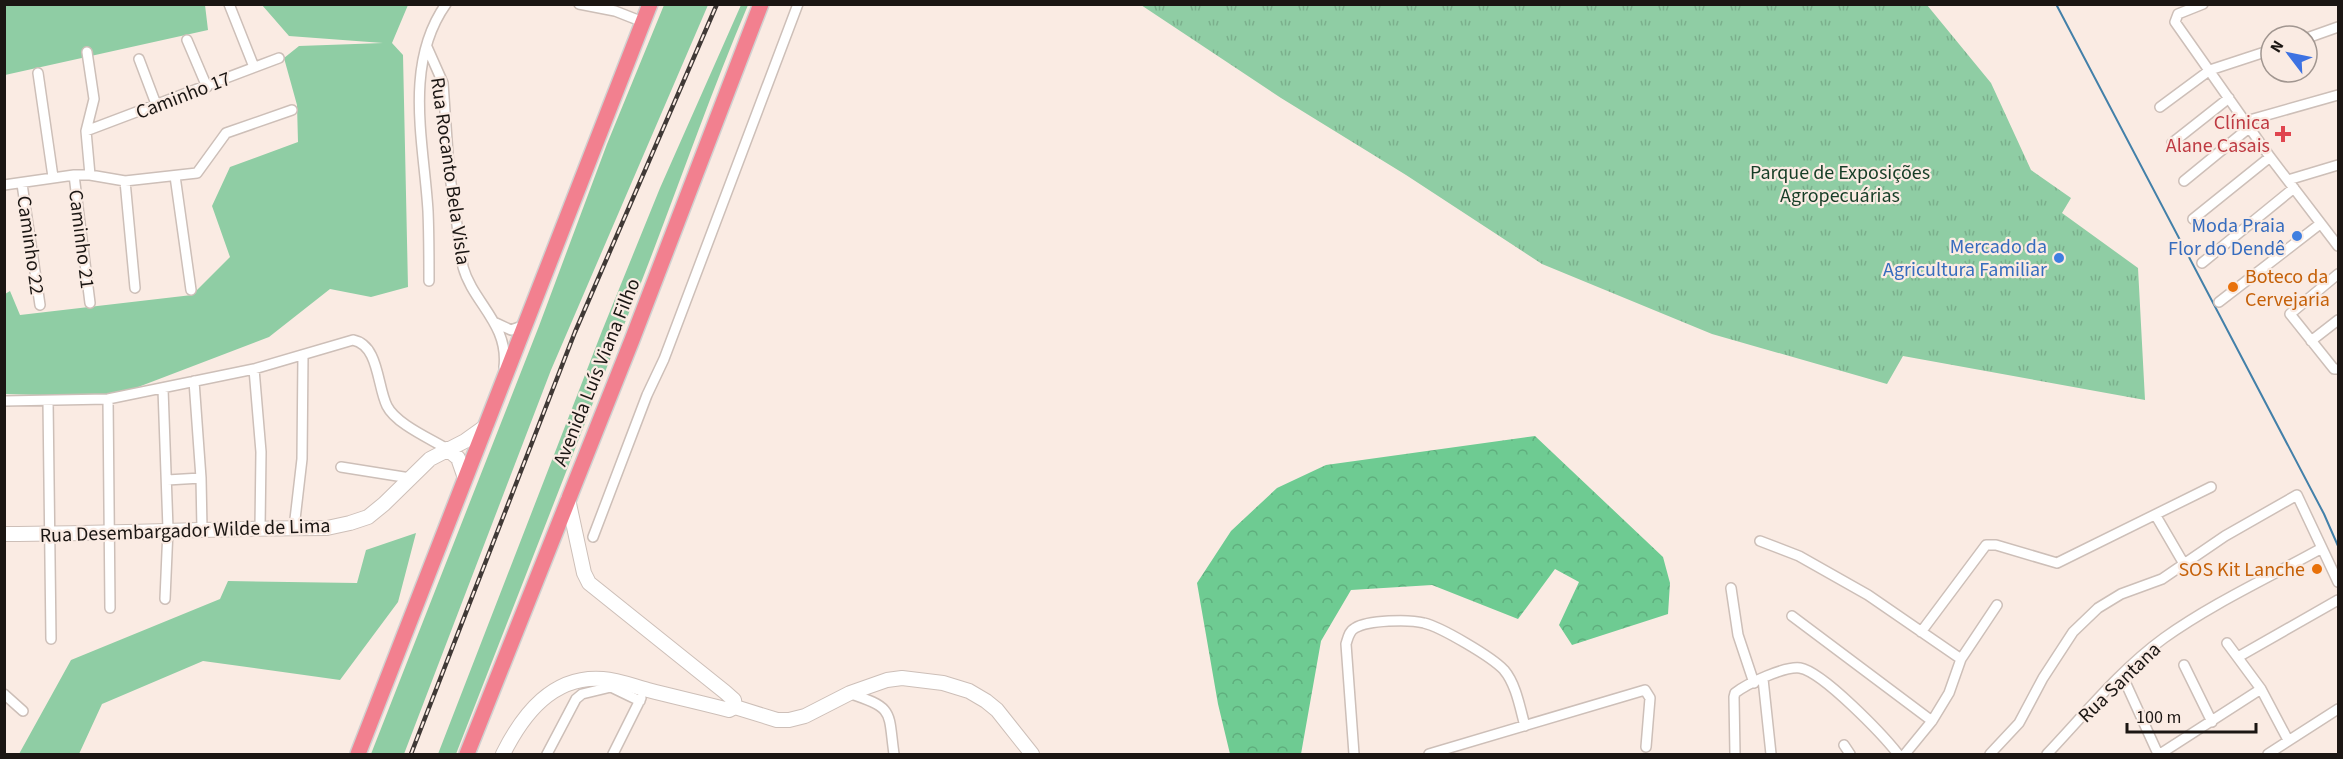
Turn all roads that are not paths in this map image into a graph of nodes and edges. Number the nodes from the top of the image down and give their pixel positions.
1 (229, 4) edge
2 (446, 4) edge
3 (579, 4) edge
4 (650, 4) edge
5 (761, 4) edge
6 (798, 4) edge
7 (2203, 4) edge
8 (643, 22) junction
9 (2338, 27) edge
10 (2319, 34) edge
11 (187, 40) dead end
12 (427, 47) junction
13 (87, 52) dead end
14 (2259, 54) edge
15 (279, 58) dead end
16 (139, 59) dead end
17 (254, 67) junction
18 (2210, 70) junction
19 (39, 73) dead end
20 (207, 87) junction
21 (2338, 95) edge
22 (2229, 98) junction
23 (156, 104) junction
24 (2160, 107) dead end
25 (292, 110) dead end
26 (2248, 124) junction
27 (86, 131) junction
28 (2172, 143) dead end
29 (2270, 157) junction
30 (2338, 165) edge
31 (74, 175) junction
32 (90, 175) junction
33 (175, 176) junction
34 (53, 177) junction
35 (125, 181) junction
36 (2184, 181) dead end
37 (22, 184) junction
38 (2291, 184) junction
39 (4, 185) edge
40 (2193, 219) dead end
41 (2320, 224) junction
42 (2337, 242) edge
43 (2202, 262) dead end
44 (2338, 274) edge
45 (429, 281) dead end
46 (135, 288) dead end
47 (191, 290) dead end
48 (2219, 302) dead end
49 (90, 303) dead end
50 (40, 305) dead end
51 (2338, 320) edge
52 (496, 323) junction
53 (527, 323) junction
54 (2311, 341) junction
55 (303, 355) junction
56 (254, 369) junction
57 (2338, 369) edge
58 (194, 381) junction
59 (163, 389) junction
60 (500, 393) junction
61 (108, 399) junction
62 (5, 401) edge
63 (48, 401) junction
64 (486, 426) junction
65 (447, 449) junction
66 (341, 467) dead end
67 (201, 478) junction
68 (410, 478) junction
69 (465, 478) junction
70 (167, 480) junction
71 (2211, 488) dead end
72 (568, 500) junction
73 (2156, 516) junction
74 (260, 528) junction
75 (294, 528) junction
76 (168, 529) junction
77 (202, 529) junction
78 (4, 534) edge
79 (51, 534) junction
80 (109, 534) junction
81 (1760, 541) dead end
82 (578, 545) junction
83 (2322, 548) junction
84 (2184, 564) junction
85 (2338, 582) edge
86 (1731, 588) dead end
87 (165, 599) dead end
88 (2338, 600) edge
89 (1997, 605) dead end
90 (110, 608) dead end
91 (1792, 616) dead end
92 (1921, 632) junction
93 (51, 639) dead end
94 (2227, 644) dead end
95 (2238, 657) junction
96 (1961, 659) junction
97 (2184, 665) dead end
98 (2122, 675) junction
99 (1758, 681) junction
100 (2261, 689) junction
101 (850, 693) junction
102 (4, 694) edge
103 (642, 695) junction
104 (735, 707) junction
105 (2338, 709) edge
106 (23, 711) dead end
107 (1932, 721) junction
108 (2211, 722) junction
109 (1525, 726) junction
110 (2289, 740) junction
111 (1844, 745) dead end
112 (1646, 747) dead end
113 (358, 754) edge
114 (467, 754) edge
115 (503, 754) edge
116 (547, 754) edge
117 (613, 754) edge
118 (894, 754) edge
119 (1032, 754) edge
120 (1354, 754) edge
121 (1429, 754) edge
122 (1735, 754) edge
123 (1771, 754) edge
124 (1850, 754) edge
125 (1898, 754) edge
126 (1905, 754) edge
127 (1990, 754) edge
128 (2047, 754) edge
129 (2159, 754) edge
130 (2268, 754) edge

1 - 17 street
2 - 12 street
3 - 8 street
4 - 8 highway
5 - 72 highway, Avenida Luís Viana Filho
6 - 82 street
7 - 18 street
8 - 53 highway
9 - 10 street
11 - 20 street
12 - 45 street
12 - 52 street, Rua Rocanto Bela Visla
13 - 27 street
14 - 18 street
15 - 17 street, Caminho 17
16 - 23 street
17 - 20 street, Caminho 17
18 - 22 street
18 - 24 street
19 - 34 street
20 - 23 street, Caminho 17
21 - 26 street
22 - 26 street
22 - 28 street
23 - 27 street, Caminho 17
25 - 33 street
26 - 29 street
26 - 36 street
27 - 32 street
29 - 38 street
29 - 40 street
30 - 38 street
31 - 32 street
31 - 34 street
31 - 49 street, Caminho 21
32 - 35 street
33 - 35 street
33 - 47 street
34 - 37 street
35 - 46 street
37 - 39 street
37 - 50 street, Caminho 22
38 - 41 street
38 - 43 street
41 - 42 street
41 - 48 street
44 - 54 street
51 - 54 street
52 - 53 street
52 - 60 street, Rua Rocanto Bela Visla
53 - 60 highway
54 - 57 street
55 - 56 street
55 - 65 street
55 - 75 street
56 - 58 street
56 - 74 street
58 - 59 street
58 - 67 street
59 - 61 street
59 - 70 street
60 - 64 highway
61 - 63 street
61 - 80 street
62 - 63 street
63 - 79 street
64 - 65 main road, Rua Desembargador Wilde de Lima
64 - 69 highway
65 - 68 main road, Rua Desembargador Wilde de Lima
65 - 69 main road
66 - 68 street
67 - 70 street
67 - 77 street
68 - 75 main road, Rua Desembargador Wilde de Lima
69 - 113 highway
70 - 76 street
71 - 73 street
72 - 82 main road
72 - 114 highway, Avenida Luís Viana Filho
73 - 84 street
73 - 92 street
74 - 75 main road, Rua Desembargador Wilde de Lima
74 - 77 main road, Rua Desembargador Wilde de Lima
76 - 77 main road, Rua Desembargador Wilde de Lima
76 - 80 main road, Rua Desembargador Wilde de Lima
76 - 87 street
78 - 79 main road, Rua Desembargador Wilde de Lima
79 - 80 main road, Rua Desembargador Wilde de Lima
79 - 93 street
80 - 90 street
81 - 92 street
82 - 104 main road
83 - 84 street
83 - 85 street
83 - 98 street, Rua Santana
84 - 127 street
86 - 99 street
88 - 95 street
89 - 96 street
91 - 107 street
92 - 96 street
94 - 95 street
95 - 100 street
96 - 107 street
97 - 108 street
98 - 128 street, Rua Santana
98 - 129 street
99 - 122 street
99 - 123 street
99 - 125 street
100 - 108 street
100 - 110 street
101 - 104 main road
101 - 118 street
101 - 119 main road
102 - 106 street
103 - 104 main road
103 - 115 main road
103 - 116 street
103 - 117 street
105 - 110 street
107 - 126 street
108 - 129 street
109 - 112 street
109 - 120 street
109 - 121 street
110 - 130 street
111 - 124 street

